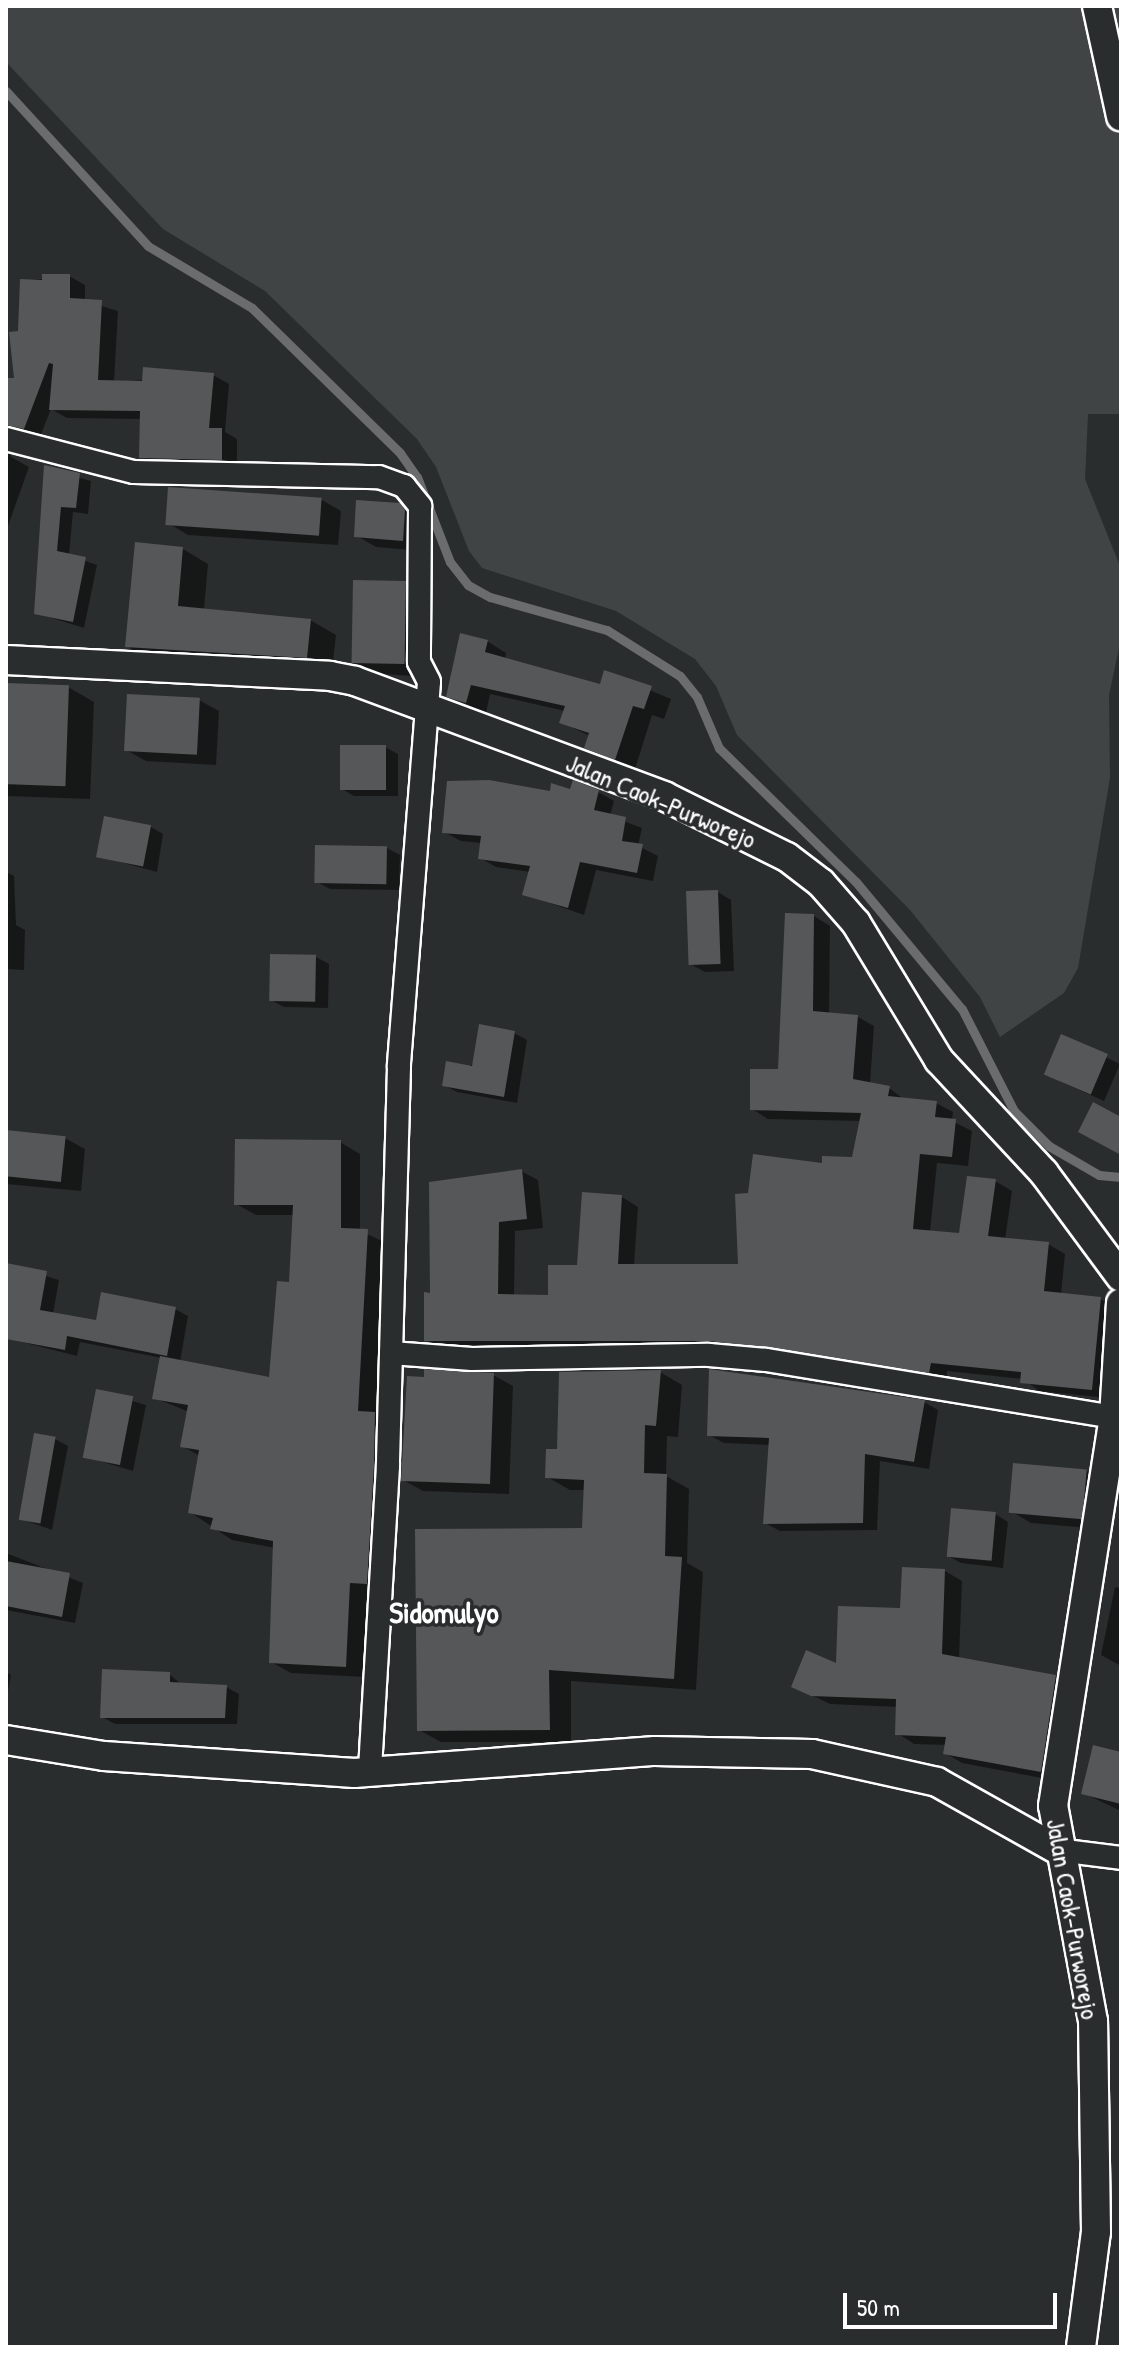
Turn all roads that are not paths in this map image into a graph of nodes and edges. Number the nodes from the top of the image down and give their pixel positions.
1 (1097, 6) edge
2 (1121, 116) edge
3 (6, 439) edge
4 (6, 660) edge
5 (426, 710) junction
6 (1121, 1277) edge
7 (1121, 1303) edge
8 (391, 1353) junction
9 (1114, 1417) junction
10 (6, 1740) edge
11 (370, 1772) junction
12 (1058, 1850) junction
13 (1121, 1858) edge
14 (1081, 2347) edge

1 - 2 street
3 - 5 street
4 - 5 street, Jalan Caok-Purworejo
5 - 6 street, Jalan Caok-Purworejo
5 - 8 street
7 - 9 street, Jalan Caok-Purworejo
8 - 9 street
8 - 11 street
9 - 12 street, Jalan Caok-Purworejo
10 - 11 street
11 - 12 street
12 - 13 street
12 - 14 street, Jalan Caok-Purworejo

